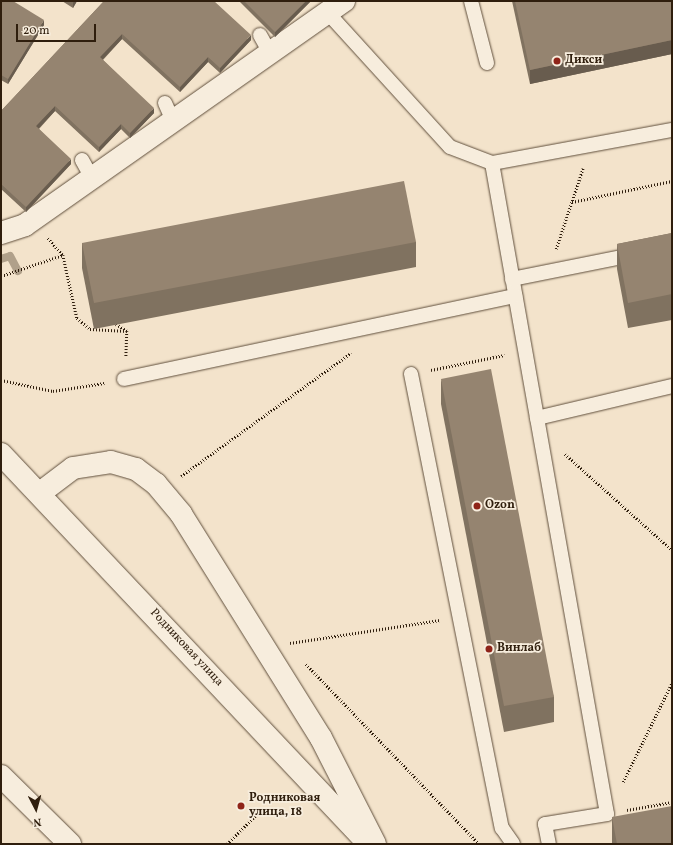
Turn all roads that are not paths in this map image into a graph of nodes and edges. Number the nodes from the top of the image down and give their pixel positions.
1 (471, 1) edge
2 (336, 7) edge
3 (487, 63) dead end
4 (672, 130) edge
5 (492, 163) junction
6 (1, 233) edge
7 (672, 247) edge
8 (512, 279) junction
9 (515, 296) junction
10 (411, 374) road end
11 (124, 380) road end
12 (672, 386) edge
13 (537, 418) junction
14 (1, 454) edge
15 (40, 492) junction
16 (1, 776) edge
17 (70, 844) edge
18 (369, 844) edge
19 (375, 844) edge
20 (513, 844) edge
21 (549, 844) edge

1 - 3 lane
2 - 5 lane
2 - 6 main road
4 - 5 lane
5 - 8 lane
7 - 8 lane
8 - 9 lane
9 - 11 lane
9 - 13 lane
10 - 20 lane
12 - 13 lane
13 - 21 lane
14 - 15 main road, Родниковая улица
15 - 18 main road, Родниковая улица
15 - 19 main road
16 - 17 main road

